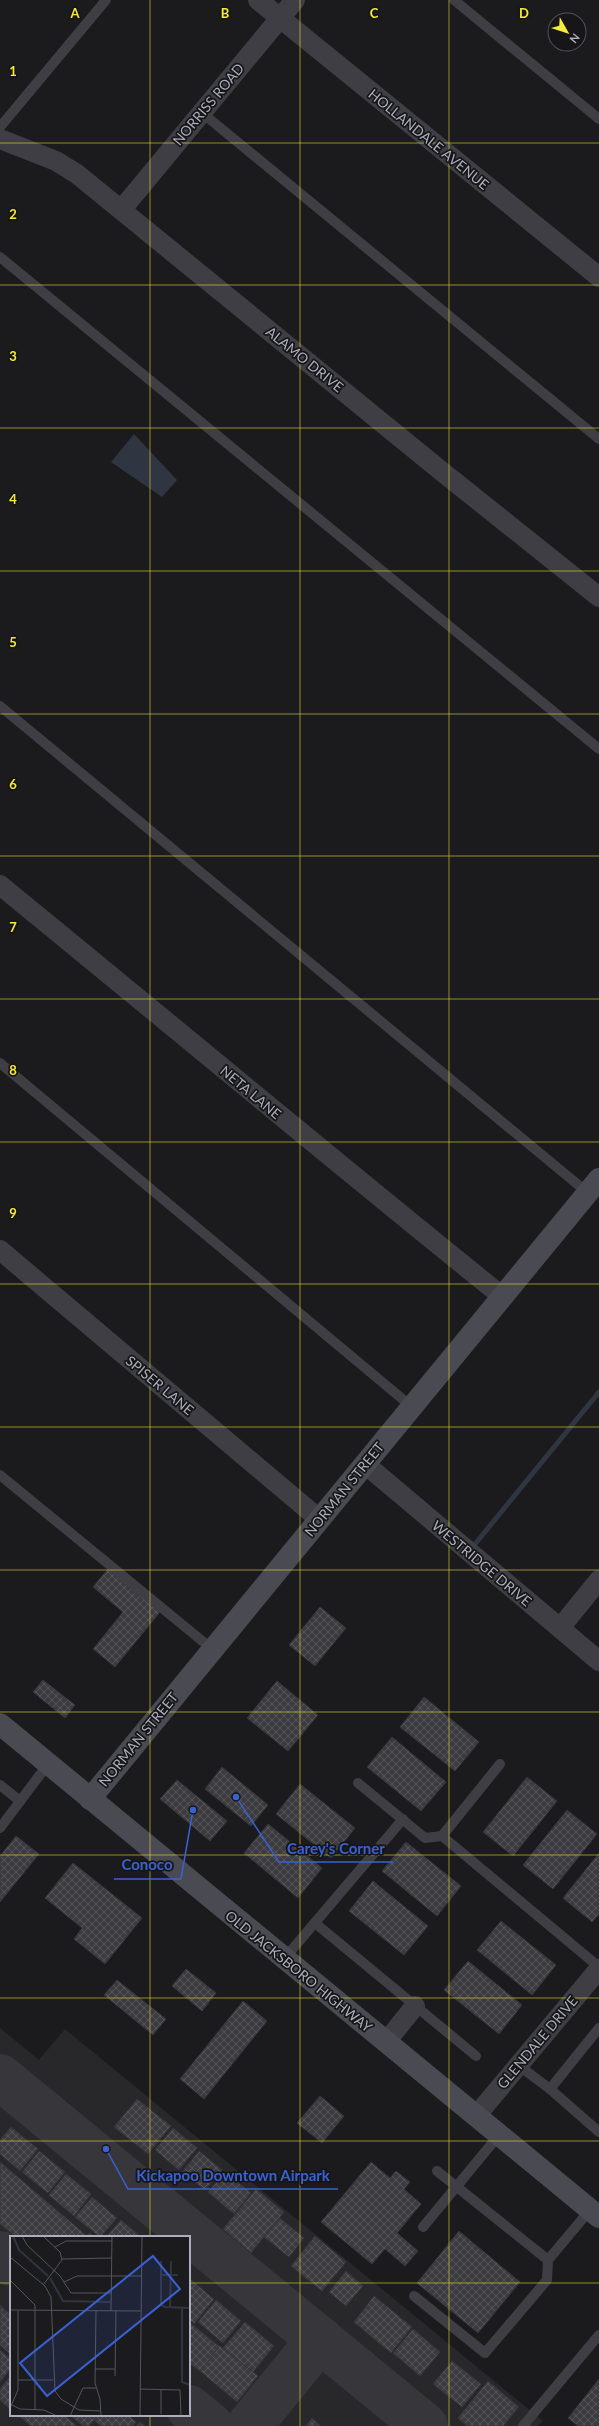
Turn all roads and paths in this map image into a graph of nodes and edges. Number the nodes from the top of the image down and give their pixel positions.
1 (106, 0) edge
2 (258, 0) edge
3 (295, 0) edge
4 (454, 0) edge
5 (280, 18) junction
6 (201, 112) junction
7 (599, 119) edge
8 (0, 127) edge
9 (0, 139) edge
10 (122, 210) junction
11 (0, 257) edge
12 (599, 277) edge
13 (599, 439) edge
14 (599, 597) edge
15 (0, 706) edge
16 (599, 749) edge
17 (0, 885) edge
18 (0, 1063) edge
19 (594, 1186) edge
20 (0, 1250) edge
21 (503, 1297) junction
22 (412, 1407) junction
23 (365, 1464) junction
24 (0, 1475) edge
25 (320, 1519) junction
26 (599, 1580) edge
27 (560, 1628) junction
28 (212, 1649) junction
29 (599, 1661) edge
30 (0, 1724) edge
31 (48, 1764) junction
32 (500, 1764) dead end
33 (358, 1783) dead end
34 (0, 1784) edge
35 (90, 1798) junction
36 (20, 1801) junction
37 (403, 1819) junction
38 (0, 1828) edge
39 (442, 1836) junction
40 (315, 1923) junction
41 (284, 1959) junction
42 (599, 1968) edge
43 (415, 2006) junction
44 (599, 2028) edge
45 (386, 2042) junction
46 (476, 2056) dead end
47 (518, 2065) junction
48 (550, 2089) junction
49 (476, 2116) junction
50 (599, 2132) edge
51 (499, 2135) junction
52 (437, 2171) dead end
53 (456, 2187) junction
54 (595, 2213) edge
55 (423, 2228) dead end
56 (548, 2260) junction
57 (414, 2296) dead end
58 (599, 2335) edge
59 (523, 2426) edge

1 - 8 lane
2 - 5 street, HOLLANDALE AVENUE
3 - 5 street, NORRISS ROAD
4 - 7 lane
5 - 6 street, NORRISS ROAD
5 - 12 street, HOLLANDALE AVENUE
6 - 10 street, NORRISS ROAD
6 - 13 lane
9 - 10 street, ALAMO DRIVE
10 - 14 street, ALAMO DRIVE
11 - 16 lane
15 - 19 lane
17 - 21 street, NETA LANE
18 - 22 lane
19 - 21 street, NORMAN STREET
20 - 25 street, SPISER LANE
21 - 22 street, NORMAN STREET
22 - 23 street, NORMAN STREET
23 - 25 street, NORMAN STREET
23 - 27 street, WESTRIDGE DRIVE
24 - 28 lane
25 - 28 street, NORMAN STREET
26 - 27 street
27 - 29 street, WESTRIDGE DRIVE
28 - 35 street, NORMAN STREET
30 - 31 street, OLD JACKSBORO HIGHWAY
31 - 35 street, OLD JACKSBORO HIGHWAY
31 - 36 lane
32 - 39 lane
33 - 37 lane
34 - 36 lane
35 - 41 street, OLD JACKSBORO HIGHWAY
36 - 38 lane
37 - 39 lane
37 - 40 lane
39 - 42 lane
40 - 41 lane
40 - 43 lane
41 - 45 street, OLD JACKSBORO HIGHWAY
42 - 47 street, GLENDALE DRIVE
43 - 45 street
43 - 46 lane
44 - 48 lane
45 - 49 street, OLD JACKSBORO HIGHWAY
47 - 48 lane
47 - 49 street, GLENDALE DRIVE
48 - 50 lane
49 - 51 street, OLD JACKSBORO HIGHWAY
51 - 53 lane
51 - 54 street, OLD JACKSBORO HIGHWAY
52 - 53 lane
53 - 55 lane
53 - 56 lane
54 - 56 lane
56 - 57 lane
58 - 59 lane

